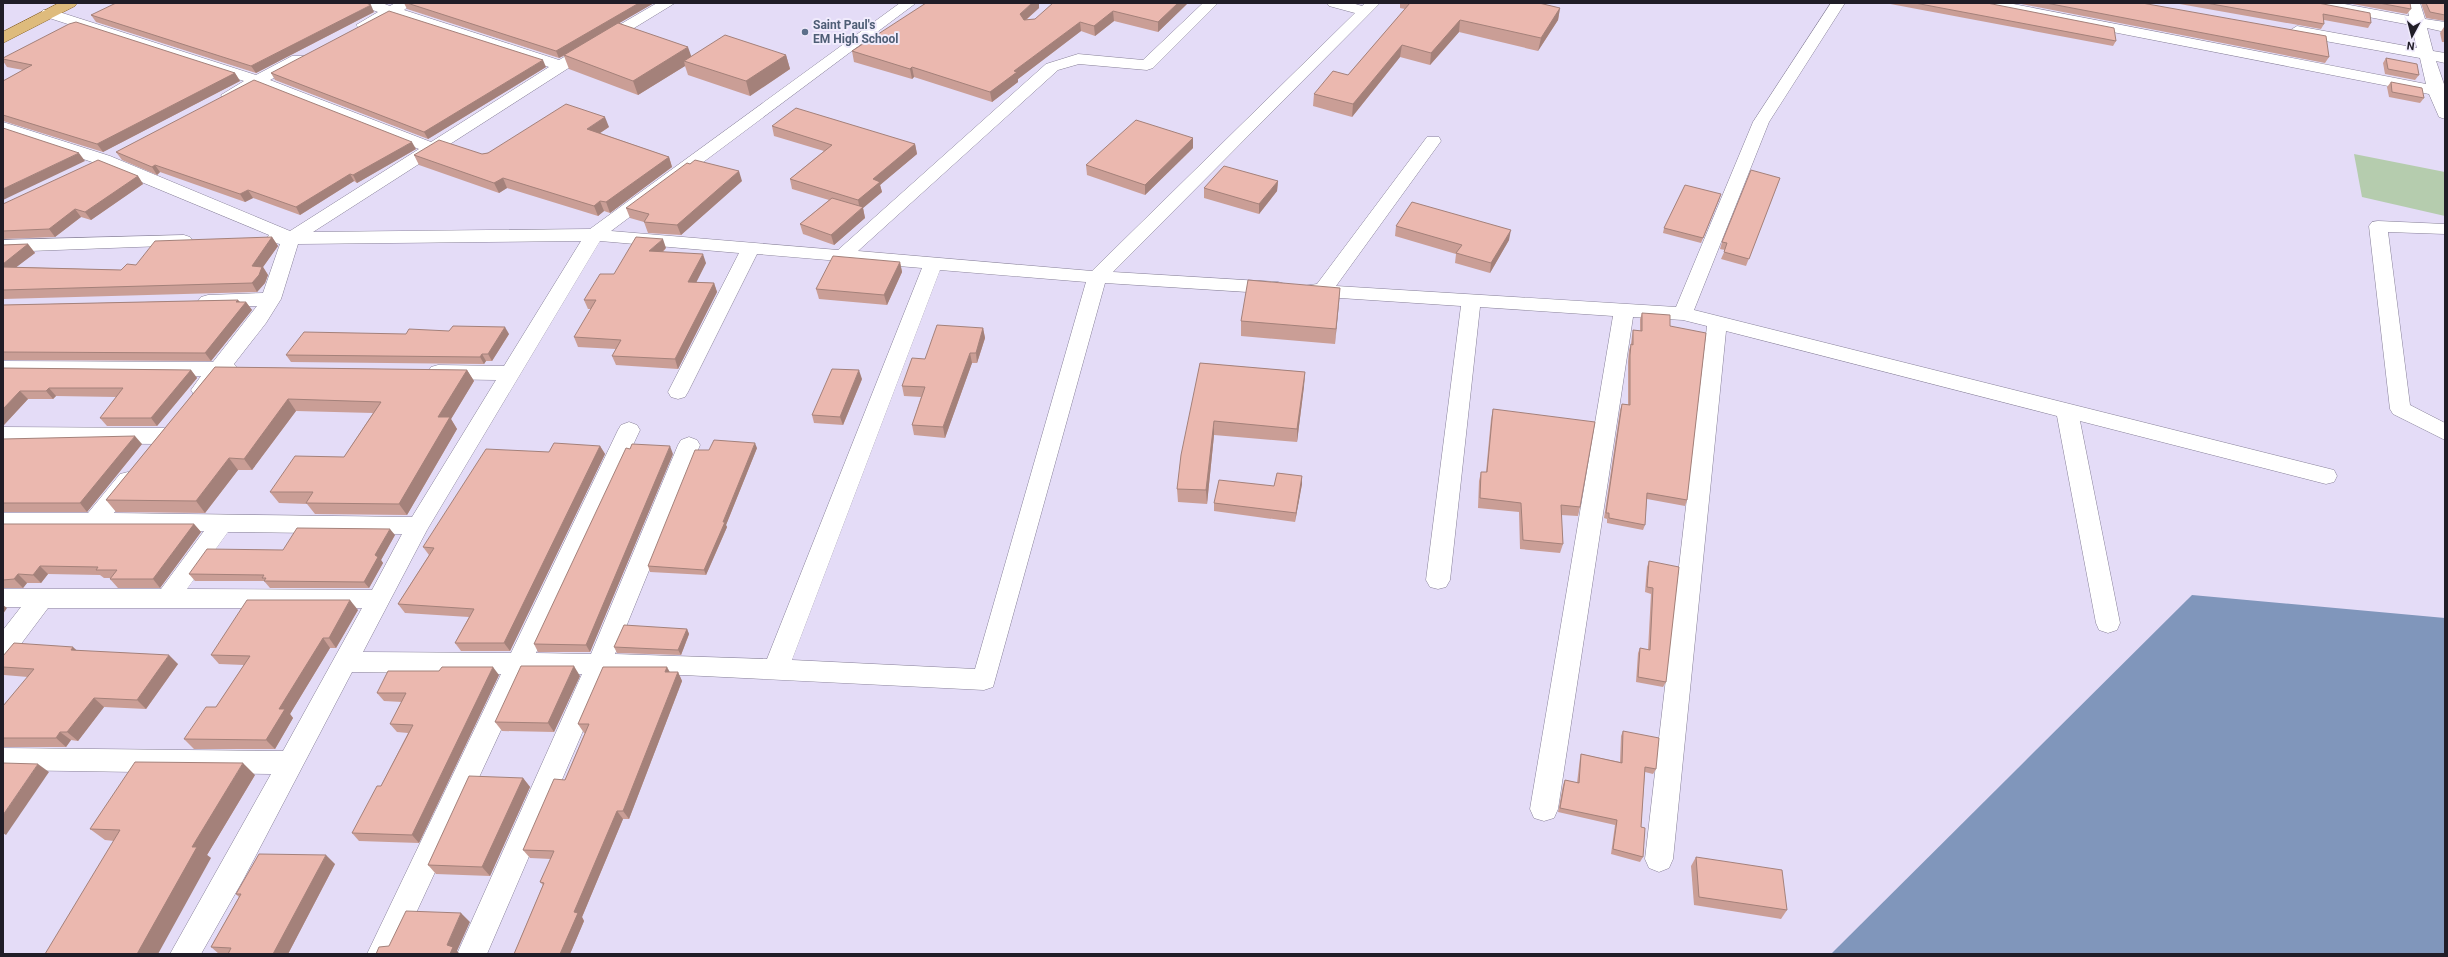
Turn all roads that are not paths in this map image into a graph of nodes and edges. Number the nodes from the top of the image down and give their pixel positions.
1 (70, 3) edge
2 (367, 3) edge
3 (668, 3) edge
4 (909, 3) edge
5 (1211, 3) edge
6 (1334, 3) edge
7 (1838, 3) edge
8 (1986, 3) edge
9 (2315, 3) edge
10 (2413, 3) edge
11 (399, 6) edge
12 (1369, 7) edge
13 (51, 8) edge
14 (2419, 22) junction
15 (2445, 27) edge
16 (2281, 28) edge
17 (3, 30) edge
18 (352, 31) edge
19 (3, 38) edge
20 (312, 52) edge
21 (2427, 55) junction
22 (2445, 58) edge
23 (561, 66) junction
24 (257, 80) junction
25 (2440, 91) edge
26 (216, 102) edge
27 (2445, 114) edge
28 (3, 127) edge
29 (1433, 141) dead end
30 (432, 148) junction
31 (125, 149) edge
32 (104, 160) junction
33 (84, 170) edge
34 (2445, 229) edge
35 (594, 235) junction
36 (291, 238) junction
37 (244, 239) edge
38 (205, 240) edge
39 (3, 246) edge
40 (752, 248) junction
41 (842, 256) junction
42 (933, 264) junction
43 (1097, 277) junction
44 (1323, 290) junction
45 (270, 299) junction
46 (1472, 299) junction
47 (192, 301) edge
48 (1624, 310) junction
49 (1683, 314) junction
50 (1717, 323) junction
51 (3, 368) edge
52 (218, 369) junction
53 (250, 369) edge
54 (416, 372) edge
55 (512, 373) junction
56 (678, 392) dead end
57 (188, 405) edge
58 (2067, 411) junction
59 (629, 430) dead end
60 (2445, 432) edge
61 (3, 435) edge
62 (689, 445) dead end
63 (2326, 476) dead end
64 (94, 521) junction
65 (3, 522) edge
66 (222, 523) junction
67 (418, 526) junction
68 (1438, 580) dead end
69 (42, 597) junction
70 (3, 598) edge
71 (168, 598) junction
72 (380, 599) junction
73 (2108, 623) dead end
74 (3, 649) edge
75 (347, 662) junction
76 (519, 663) junction
77 (599, 664) junction
78 (775, 671) junction
79 (3, 759) edge
80 (292, 763) junction
81 (1544, 809) dead end
82 (1659, 859) dead end
83 (185, 954) edge
84 (382, 954) edge
85 (472, 954) edge

1 - 13 main road
2 - 11 street
3 - 23 street
4 - 35 street
5 - 41 street
6 - 12 street
7 - 49 street
8 - 25 street
9 - 14 street
10 - 14 street
11 - 18 street
11 - 23 street
12 - 43 street
13 - 17 main road
13 - 19 main road
13 - 24 street
14 - 15 street
14 - 21 street
16 - 21 street
20 - 24 street
21 - 22 street
21 - 25 street
23 - 30 street
24 - 26 street
24 - 30 street
25 - 27 street
28 - 32 street
29 - 44 street
30 - 36 street
31 - 32 street
32 - 33 street
32 - 36 street
34 - 60 street
35 - 36 street
35 - 40 street
35 - 55 street
36 - 37 street
36 - 45 street
38 - 39 street
40 - 41 street
40 - 56 street
41 - 42 street
42 - 43 street
42 - 78 street
43 - 44 street
43 - 78 street
44 - 46 street
45 - 47 street
45 - 52 street
46 - 48 street
46 - 68 street
48 - 49 street
48 - 81 street
49 - 50 street
50 - 58 street
50 - 82 street
51 - 52 street
52 - 53 street
52 - 57 street
54 - 55 street
55 - 67 street
58 - 63 street
58 - 73 street
59 - 76 street
61 - 64 street
62 - 77 street
64 - 65 street
64 - 66 street
66 - 67 street
66 - 71 street
67 - 72 street
69 - 70 street
69 - 71 street
69 - 74 street
71 - 72 street
72 - 75 street
75 - 76 street
75 - 80 street
76 - 77 street
76 - 84 street
77 - 78 street
77 - 85 street
79 - 80 street
80 - 83 street

